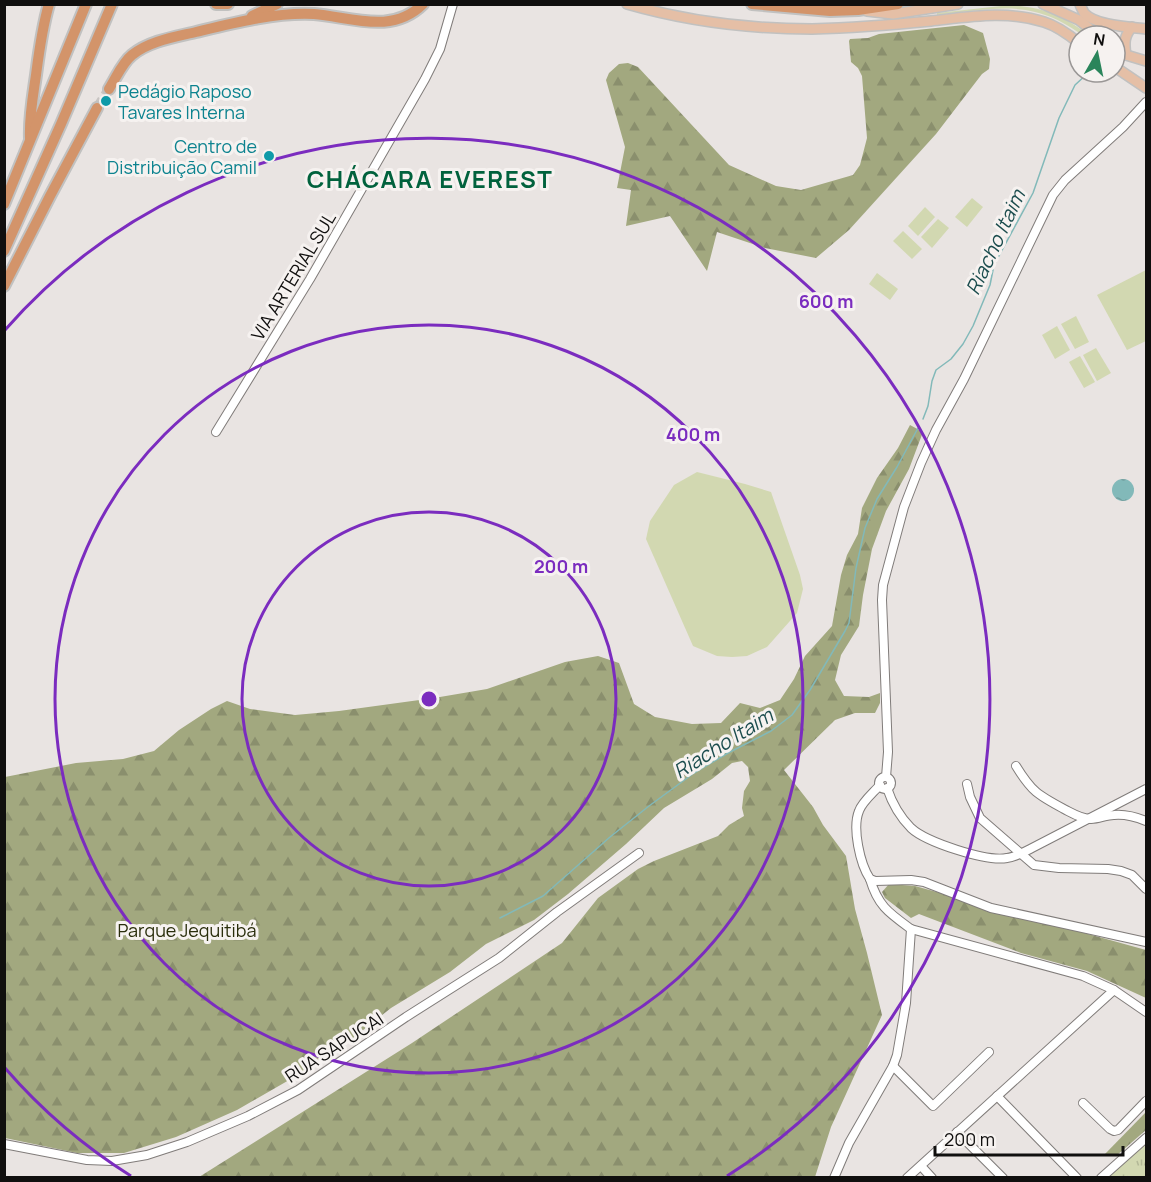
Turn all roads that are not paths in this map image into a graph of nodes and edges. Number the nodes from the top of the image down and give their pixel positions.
1 (49, 4) edge
2 (86, 4) edge
3 (112, 4) edge
4 (216, 4) edge
5 (228, 4) edge
6 (277, 4) edge
7 (423, 4) edge
8 (453, 4) edge
9 (627, 4) edge
10 (752, 4) edge
11 (898, 4) edge
12 (958, 4) edge
13 (1043, 4) edge
14 (1080, 4) edge
15 (858, 10) junction
16 (241, 21) junction
17 (1084, 24) edge
18 (1132, 27) junction
19 (1146, 29) edge
20 (1127, 32) edge
21 (1067, 34) edge
22 (1127, 55) edge
23 (1146, 61) edge
24 (1127, 75) edge
25 (1146, 88) edge
26 (109, 89) tunnel mouth
27 (1146, 102) edge
28 (97, 108) tunnel mouth
29 (30, 140) junction
30 (4, 204) edge
31 (4, 251) edge
32 (4, 286) edge
33 (216, 432) dead end
34 (1016, 766) dead end
35 (967, 784) dead end
36 (883, 787) junction
37 (1146, 789) edge
38 (1089, 819) junction
39 (1146, 821) edge
40 (639, 853) dead end
41 (1021, 853) junction
42 (870, 879) junction
43 (1146, 889) edge
44 (911, 929) junction
45 (1146, 942) edge
46 (1114, 990) junction
47 (1146, 1012) edge
48 (989, 1052) dead end
49 (893, 1066) junction
50 (997, 1096) junction
51 (1146, 1101) edge
52 (1083, 1103) dead end
53 (957, 1132) junction
54 (1145, 1142) edge
55 (4, 1144) edge
56 (921, 1166) junction
57 (834, 1178) edge
58 (907, 1178) edge
59 (932, 1178) edge
60 (1003, 1178) edge
61 (1077, 1178) edge
62 (1101, 1178) edge

1 - 29 highway
2 - 29 highway
3 - 31 highway
4 - 5 highway
6 - 16 highway
7 - 16 highway
8 - 33 street, VIA ARTERIAL SUL
9 - 21 main road
10 - 15 highway
11 - 15 highway
12 - 15 main road
13 - 17 main road
14 - 18 main road
16 - 26 highway
18 - 19 main road
18 - 20 main road
22 - 23 main road
24 - 25 main road
27 - 36 street
28 - 32 highway
29 - 30 highway
34 - 38 street
35 - 41 street
36 - 41 street
36 - 42 street
37 - 38 street
38 - 39 street
38 - 41 street
40 - 55 street, RUA SAPUCAI
41 - 43 street
42 - 44 street
42 - 45 street
44 - 46 street
44 - 49 street
46 - 47 street
46 - 50 street
48 - 49 street
49 - 57 street
50 - 53 street
50 - 61 street
51 - 52 street
53 - 56 street
53 - 60 street
54 - 62 street
56 - 58 street
56 - 59 street

